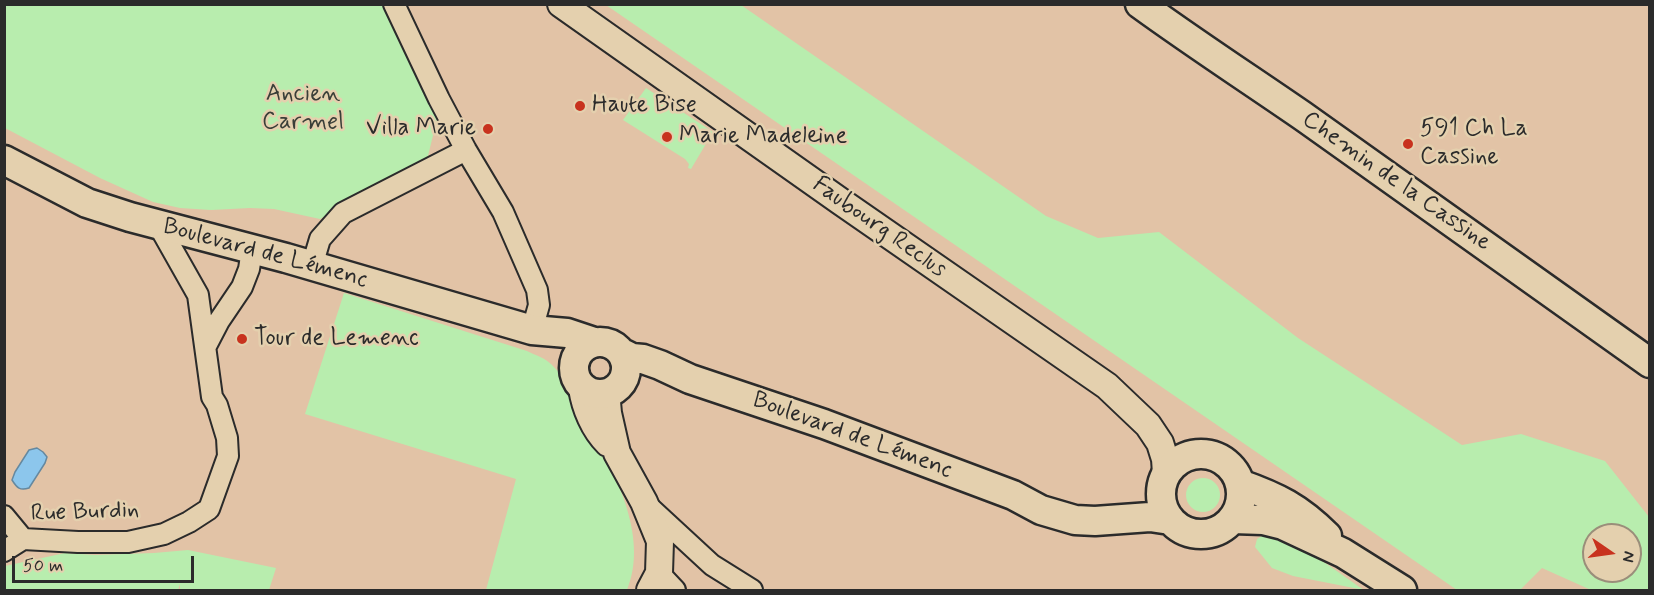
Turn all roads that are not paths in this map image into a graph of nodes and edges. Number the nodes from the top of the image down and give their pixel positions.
1 (394, 4) edge
2 (561, 4) edge
3 (1140, 4) edge
4 (466, 150) junction
5 (4, 160) edge
6 (159, 226) junction
7 (252, 250) junction
8 (312, 266) junction
9 (532, 330) junction
10 (206, 346) junction
11 (1650, 363) edge
12 (602, 376) junction
13 (1164, 480) junction
14 (1240, 484) junction
15 (1013, 495) junction
16 (644, 502) junction
17 (4, 516) edge
18 (1170, 519) junction
19 (1233, 519) junction
20 (23, 539) junction
21 (4, 551) edge
22 (1343, 553) junction
23 (661, 585) edge
24 (752, 591) edge
25 (1402, 591) edge

1 - 4 street
2 - 13 street, Faubourg Reclus
3 - 11 main road, Chemin de la Cassine
4 - 8 street
4 - 9 street
5 - 6 main road, Boulevard de Lémenc
6 - 7 main road, Boulevard de Lémenc
6 - 10 street, Rue Burdin
7 - 8 main road, Boulevard de Lémenc
7 - 10 street
8 - 9 main road, Boulevard de Lémenc
9 - 12 main road, Boulevard de Lémenc
9 - 12 main road, Boulevard de Lémenc
10 - 20 street, Rue Burdin
12 - 15 main road, Boulevard de Lémenc
12 - 16 street
13 - 14 main road
13 - 15 main road, Boulevard de Lémenc
13 - 18 main road
14 - 19 main road
14 - 22 main road
15 - 18 main road, Boulevard de Lémenc
16 - 23 street
16 - 24 street
17 - 20 street
18 - 19 main road
19 - 22 main road
20 - 21 street, Rue Burdin
22 - 25 main road

